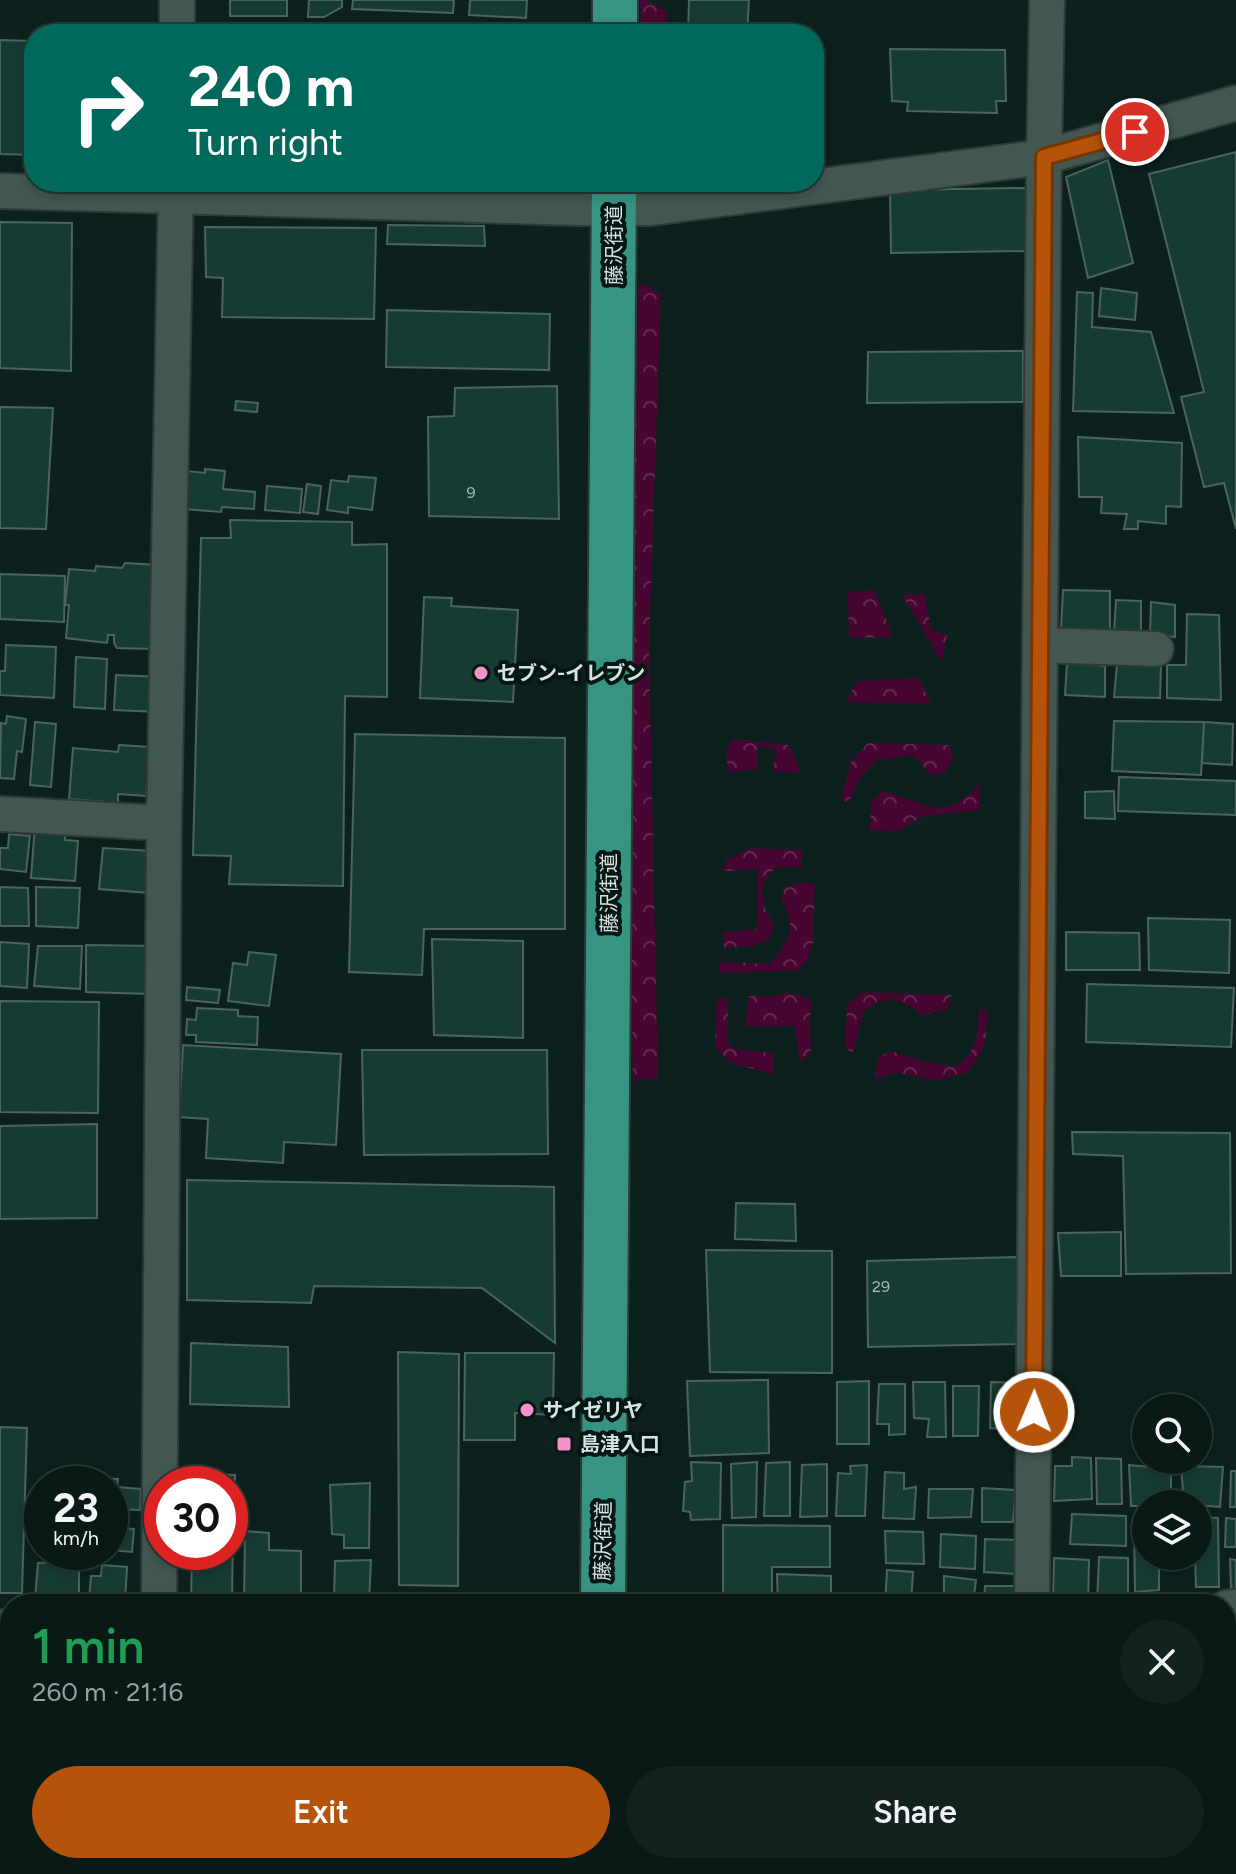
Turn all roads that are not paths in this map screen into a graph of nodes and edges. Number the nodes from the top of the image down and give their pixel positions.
1 (177, 0) edge
2 (615, 0) edge
3 (1047, 0) edge
4 (177, 24) edge
5 (615, 24) edge
6 (1236, 103) edge
7 (1044, 157) junction
8 (824, 186) edge
9 (0, 191) edge
10 (24, 191) edge
11 (176, 192) edge
12 (240, 192) edge
13 (775, 192) edge
14 (614, 195) edge
15 (1041, 645) junction
16 (1156, 649) dead end
17 (0, 814) edge
18 (164, 823) junction
19 (159, 1594) edge
20 (603, 1594) edge
21 (1032, 1594) edge

1 - 4 street
2 - 5 highway
3 - 7 street
6 - 7 street
7 - 8 street
7 - 15 street
9 - 10 street
11 - 18 street
12 - 14 street
13 - 14 street
14 - 20 highway, 藤沢街道
15 - 16 street
15 - 21 street
17 - 18 street
18 - 19 street

